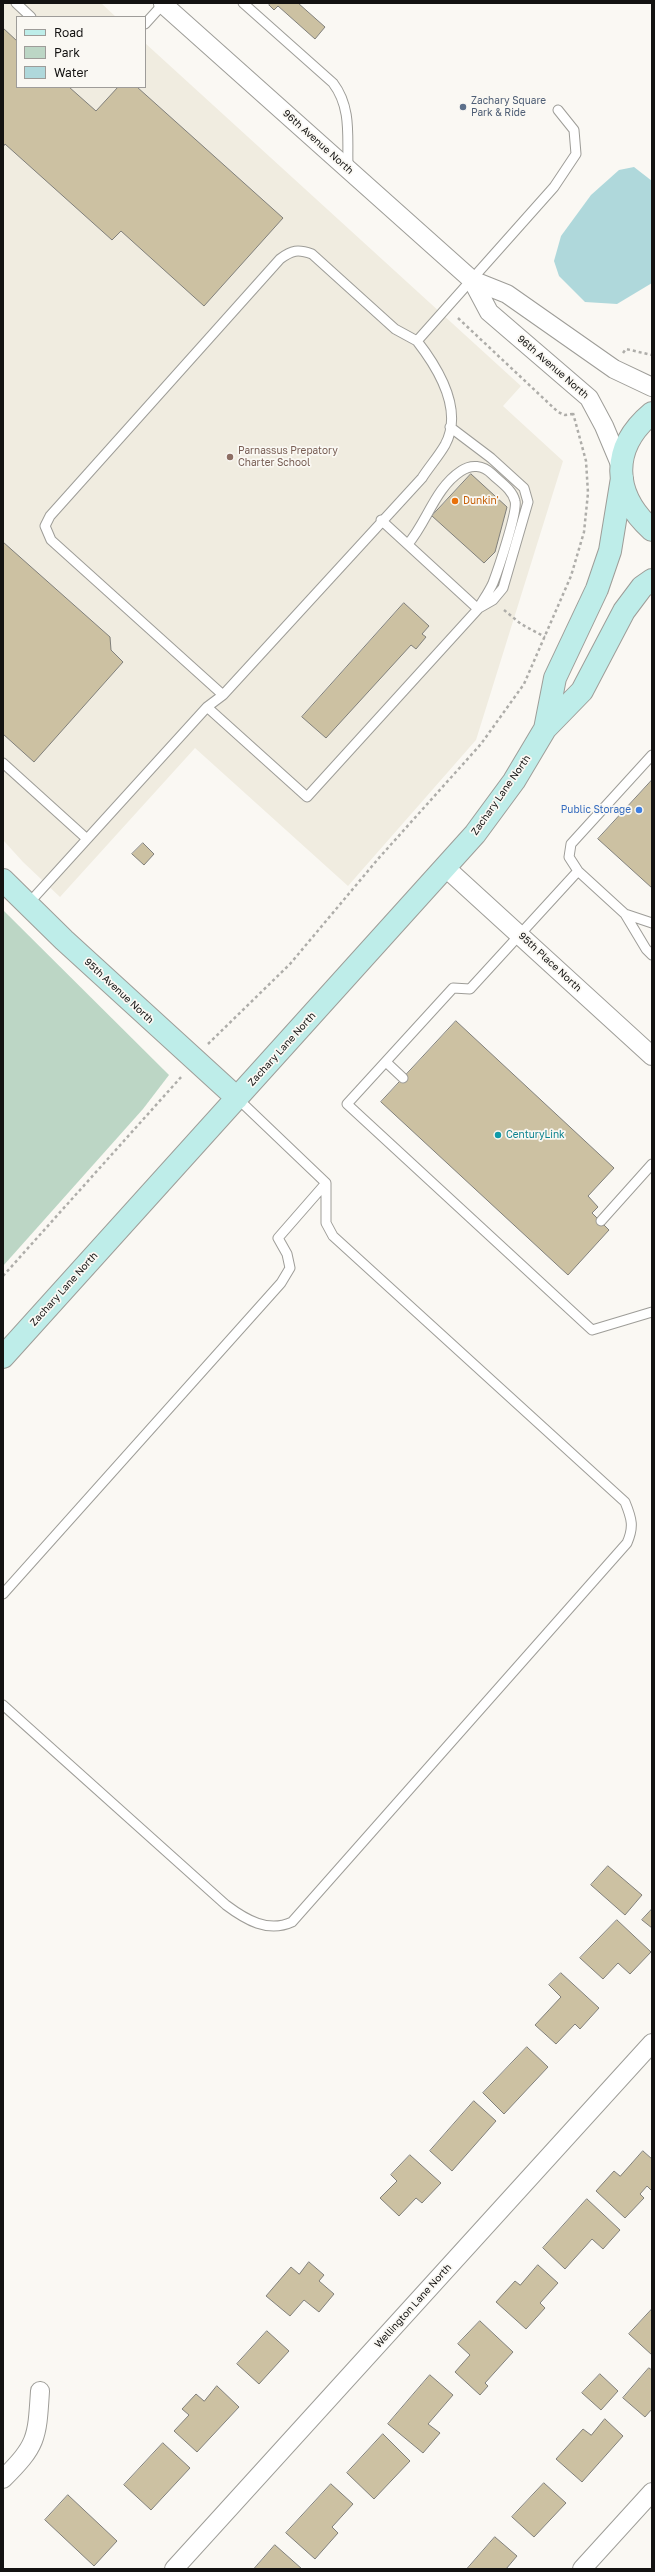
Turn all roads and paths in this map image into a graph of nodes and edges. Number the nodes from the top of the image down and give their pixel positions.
1 (16, 3) edge
2 (243, 3) edge
3 (163, 4) edge
4 (31, 16) edge
5 (146, 23) edge
6 (558, 110) dead end
7 (348, 169) junction
8 (472, 280) junction
9 (447, 308) junction
10 (417, 341) junction
11 (621, 355) dead end
12 (652, 355) edge
13 (652, 388) edge
14 (571, 407) dead end
15 (652, 413) edge
16 (574, 414) junction
17 (450, 427) junction
18 (621, 471) junction
19 (381, 520) junction
20 (652, 530) edge
21 (408, 544) junction
22 (652, 580) edge
23 (478, 609) junction
24 (223, 695) junction
25 (207, 707) junction
26 (545, 729) junction
27 (652, 755) edge
28 (3, 764) edge
29 (87, 839) junction
30 (446, 868) junction
31 (578, 871) junction
32 (3, 880) edge
33 (27, 904) junction
34 (625, 914) junction
35 (652, 923) edge
36 (521, 934) junction
37 (652, 955) edge
38 (206, 1046) dead end
39 (652, 1056) edge
40 (386, 1062) junction
41 (183, 1075) dead end
42 (403, 1078) dead end
43 (237, 1098) junction
44 (652, 1164) edge
45 (326, 1183) junction
46 (600, 1221) dead end
47 (3, 1276) edge
48 (652, 1312) edge
49 (3, 1357) edge
50 (3, 1594) edge
51 (3, 1705) edge
52 (652, 2043) edge
53 (40, 2391) dead end
54 (3, 2479) edge
55 (652, 2492) edge
56 (174, 2569) edge
57 (582, 2569) edge

1 - 4 lane
2 - 7 lane
3 - 5 lane
3 - 7 street, 96th Avenue North
6 - 8 lane
7 - 8 street, 96th Avenue North
8 - 9 lane
8 - 13 street, 96th Avenue North
8 - 18 street, 96th Avenue North
9 - 10 lane
9 - 16 path
10 - 17 lane
10 - 24 lane
11 - 12 path
14 - 16 path
15 - 18 main road, Zachary Lane North
16 - 38 path
17 - 19 lane
17 - 23 lane
18 - 20 main road
18 - 26 main road, Zachary Lane North
19 - 21 lane
19 - 24 lane
21 - 23 lane
21 - 23 lane
22 - 26 main road, Zachary Lane North
23 - 25 lane
24 - 25 lane
25 - 29 lane
26 - 30 main road, Zachary Lane North
27 - 31 lane
28 - 29 lane
29 - 33 lane
30 - 36 street, 95th Place North
30 - 43 main road, Zachary Lane North
31 - 34 lane
31 - 36 lane
32 - 33 main road, 95th Avenue North
33 - 43 main road, 95th Avenue North
34 - 35 lane
34 - 37 lane
36 - 39 street, 95th Place North
36 - 40 lane
40 - 42 lane
40 - 48 lane
41 - 47 path
43 - 45 lane
43 - 49 main road, Zachary Lane North
44 - 46 lane
45 - 50 lane
45 - 51 lane
52 - 56 street, Wellington Lane North
53 - 54 street
55 - 57 street

